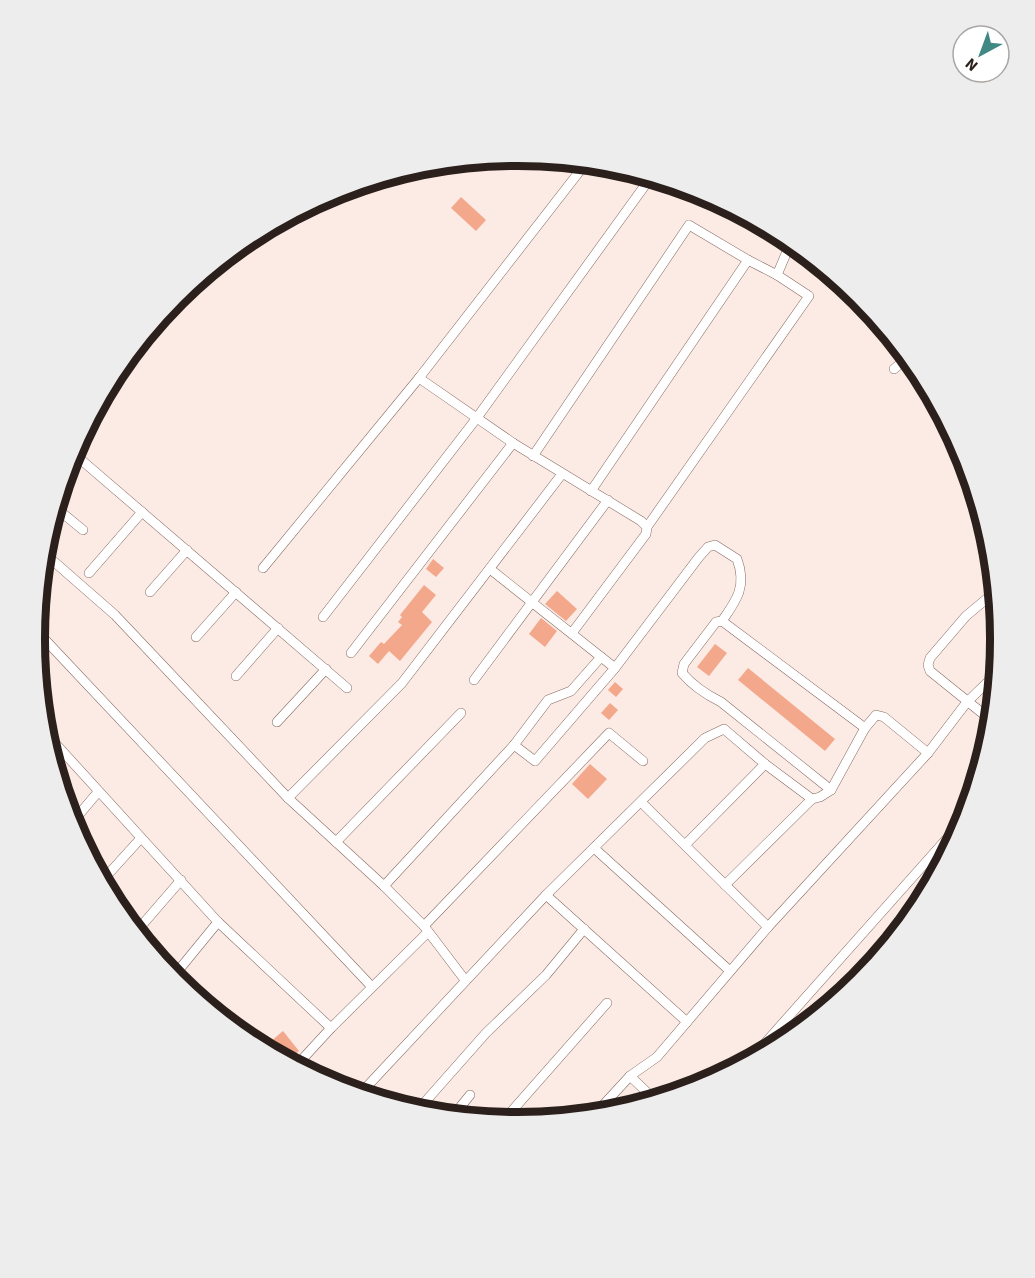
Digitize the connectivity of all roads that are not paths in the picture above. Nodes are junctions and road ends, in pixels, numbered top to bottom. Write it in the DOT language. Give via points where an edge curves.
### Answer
graph roads {
  1 [pos="580,171"];
  2 [pos="645,185"];
  3 [pos="787,251"];
  4 [pos="748,260"];
  5 [pos="777,275"];
  6 [pos="901,363"];
  7 [pos="894,369"];
  8 [pos="419,378"];
  9 [pos="476,419"];
  10 [pos="513,443"];
  11 [pos="533,456"];
  12 [pos="80,459"];
  13 [pos="562,474"];
  14 [pos="591,490"];
  15 [pos="608,500"];
  16 [pos="141,512"];
  17 [pos="62,513"];
  18 [pos="646,527"];
  19 [pos="83,530"];
  20 [pos="187,550"];
  21 [pos="52,560"];
  22 [pos="263,568"];
  23 [pos="490,569"];
  24 [pos="90,573"];
  25 [pos="150,592"];
  26 [pos="236,592"];
  27 [pos="988,598"];
  28 [pos="533,602"];
  29 [pos="323,617"];
  30 [pos="722,621"];
  31 [pos="278,628"];
  32 [pos="572,633"];
  33 [pos="196,637"];
  34 [pos="45,640"];
  35 [pos="351,653"];
  36 [pos="601,657"];
  37 [pos="615,668"];
  38 [pos="326,669"];
  39 [pos="237,676"];
  40 [pos="474,680"];
  41 [pos="988,681"];
  42 [pos="347,687"];
  43 [pos="967,702"];
  44 [pos="461,713"];
  45 [pos="984,715"];
  46 [pos="277,722"];
  47 [pos="865,728"];
  48 [pos="514,745"];
  49 [pos="59,753"];
  50 [pos="928,753"];
  51 [pos="643,761"];
  52 [pos="765,764"];
  53 [pos="831,790"];
  54 [pos="98,792"];
  55 [pos="288,798"];
  56 [pos="813,799"];
  57 [pos="641,802"];
  58 [pos="79,815"];
  59 [pos="141,838"];
  60 [pos="336,842"];
  61 [pos="944,842"];
  62 [pos="685,845"];
  63 [pos="594,848"];
  64 [pos="108,875"];
  65 [pos="181,880"];
  66 [pos="725,885"];
  67 [pos="384,886"];
  68 [pos="546,895"];
  69 [pos="218,922"];
  70 [pos="142,925"];
  71 [pos="768,927"];
  72 [pos="426,929"];
  73 [pos="584,929"];
  74 [pos="179,969"];
  75 [pos="730,971"];
  76 [pos="465,980"];
  77 [pos="372,987"];
  78 [pos="607,1003"];
  79 [pos="687,1022"];
  80 [pos="331,1028"];
  81 [pos="769,1039"];
  82 [pos="303,1060"];
  83 [pos="630,1077"];
  84 [pos="367,1086"];
  85 [pos="647,1093"];
  86 [pos="471,1095"];
  87 [pos="425,1102"];
  88 [pos="606,1103"];
  89 [pos="460,1107"];
  90 [pos="511,1112"];
  1 -- 8 [label="street"];
  2 -- 9 [label="street"];
  3 -- 5 [label="street"];
  4 -- 5 [label="street"];
  4 -- 11 [label="street" via="689,225"];
  4 -- 14 [label="street"];
  5 -- 18 [label="street" via="809,296"];
  6 -- 7 [label="street"];
  8 -- 9 [label="street"];
  8 -- 22 [label="street"];
  9 -- 10 [label="street"];
  9 -- 29 [label="street"];
  10 -- 11 [label="street"];
  10 -- 35 [label="street"];
  11 -- 13 [label="street"];
  12 -- 16 [label="street"];
  13 -- 14 [label="street"];
  13 -- 23 [label="street"];
  14 -- 15 [label="street"];
  15 -- 18 [label="street"];
  15 -- 28 [label="street"];
  16 -- 20 [label="street"];
  16 -- 24 [label="street"];
  17 -- 19 [label="street"];
  18 -- 32 [label="street" via="646,534"];
  20 -- 25 [label="street"];
  20 -- 26 [label="street"];
  21 -- 55 [label="street" via="115,615"];
  23 -- 28 [label="street"];
  23 -- 55 [label="street" via="402,682"];
  26 -- 31 [label="street"];
  26 -- 33 [label="street"];
  27 -- 43 [label="street" via="966,616 928,665"];
  28 -- 32 [label="street"];
  28 -- 40 [label="street"];
  30 -- 37 [label="street" via="738,597 742,578 737,559 715,545 699,557"];
  30 -- 47 [label="street"];
  30 -- 53 [label="street" via="716,622 684,664 682,673 692,685 721,702"];
  31 -- 38 [label="street"];
  31 -- 39 [label="street"];
  32 -- 36 [label="street"];
  34 -- 77 [label="street"];
  36 -- 37 [label="street"];
  36 -- 48 [label="street" via="571,691 548,700"];
  37 -- 48 [label="street" via="536,761"];
  38 -- 42 [label="street"];
  38 -- 46 [label="street"];
  41 -- 43 [label="street"];
  43 -- 45 [label="street"];
  43 -- 50 [label="street"];
  44 -- 60 [label="street"];
  47 -- 50 [label="street" via="876,715 884,717"];
  47 -- 53 [label="street"];
  48 -- 67 [label="street"];
  49 -- 54 [label="street"];
  50 -- 71 [label="street"];
  51 -- 72 [label="street" via="609,733"];
  52 -- 56 [label="street"];
  52 -- 57 [label="street" via="724,729 705,738"];
  52 -- 62 [label="street"];
  53 -- 56 [label="street"];
  54 -- 58 [label="street"];
  54 -- 59 [label="street"];
  55 -- 60 [label="street"];
  56 -- 66 [label="street"];
  57 -- 62 [label="street"];
  57 -- 63 [label="street"];
  59 -- 64 [label="street"];
  59 -- 65 [label="street"];
  60 -- 67 [label="street"];
  61 -- 81 [label="street"];
  62 -- 66 [label="street"];
  63 -- 68 [label="street"];
  63 -- 75 [label="street"];
  65 -- 69 [label="street"];
  65 -- 70 [label="street"];
  66 -- 71 [label="street"];
  67 -- 72 [label="street"];
  68 -- 73 [label="street"];
  68 -- 76 [label="street"];
  69 -- 74 [label="street"];
  69 -- 80 [label="street"];
  71 -- 75 [label="street"];
  72 -- 76 [label="street"];
  72 -- 77 [label="street"];
  73 -- 79 [label="street"];
  73 -- 87 [label="street" via="546,975 486,1033"];
  75 -- 79 [label="street"];
  76 -- 84 [label="street"];
  77 -- 80 [label="street"];
  78 -- 90 [label="street"];
  79 -- 83 [label="street" via="657,1058"];
  80 -- 82 [label="street"];
  83 -- 85 [label="street"];
  83 -- 88 [label="street"];
  86 -- 89 [label="street"];
}
